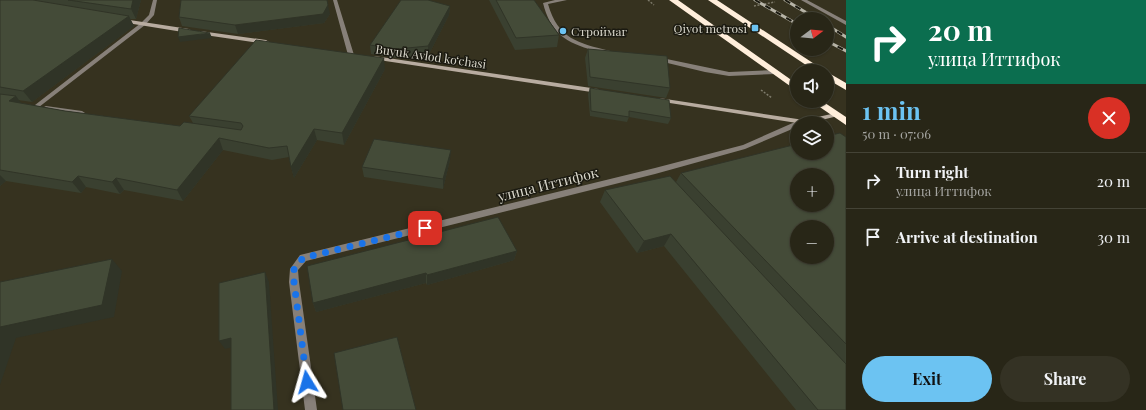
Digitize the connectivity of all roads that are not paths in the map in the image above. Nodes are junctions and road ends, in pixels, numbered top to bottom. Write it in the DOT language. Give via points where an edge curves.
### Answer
graph roads {
  1 [pos="154,0"];
  2 [pos="335,0"];
  3 [pos="565,0"];
  4 [pos="673,0"];
  5 [pos="712,0"];
  6 [pos="803,0"];
  7 [pos="113,19"];
  8 [pos="143,24"];
  9 [pos="846,24"];
  10 [pos="274,44"];
  11 [pos="612,53"];
  12 [pos="343,54"];
  13 [pos="351,55"];
  14 [pos="359,56"];
  15 [pos="367,57"];
  16 [pos="649,57"];
  17 [pos="810,64"];
  18 [pos="775,72"];
  19 [pos="834,79"];
  20 [pos="790,83"];
  21 [pos="846,87"];
  22 [pos="609,93"];
  23 [pos="656,100"];
  24 [pos="829,108"];
  25 [pos="841,114"];
  26 [pos="92,115"];
  27 [pos="790,121"];
  28 [pos="846,122"];
  29 [pos="790,127"];
  30 [pos="311,410"];
  1 -- 8 [label="street" via="151,15"];
  2 -- 13 [label="street"];
  3 -- 11 [label="street" via="545,3 547,15 559,34 590,48"];
  4 -- 18 [label="highway"];
  5 -- 17 [label="highway"];
  6 -- 9 [label="street"];
  7 -- 8 [label="street"];
  8 -- 10 [label="street"];
  8 -- 26 [label="street" via="34,106"];
  12 -- 13 [label="street, Buyuk Avlod koʻchasi"];
  13 -- 14 [label="street, Buyuk Avlod koʻchasi"];
  15 -- 22 [label="street, Buyuk Avlod koʻchasi"];
  16 -- 18 [label="street" via="729,74"];
  18 -- 20 [label="highway"];
  19 -- 21 [label="highway"];
  23 -- 27 [label="street"];
  24 -- 25 [label="highway"];
  25 -- 28 [label="highway"];
  29 -- 30 [label="street, улица Иттифок" via="745,147 658,174 303,258 294,269 294,282"];
}
